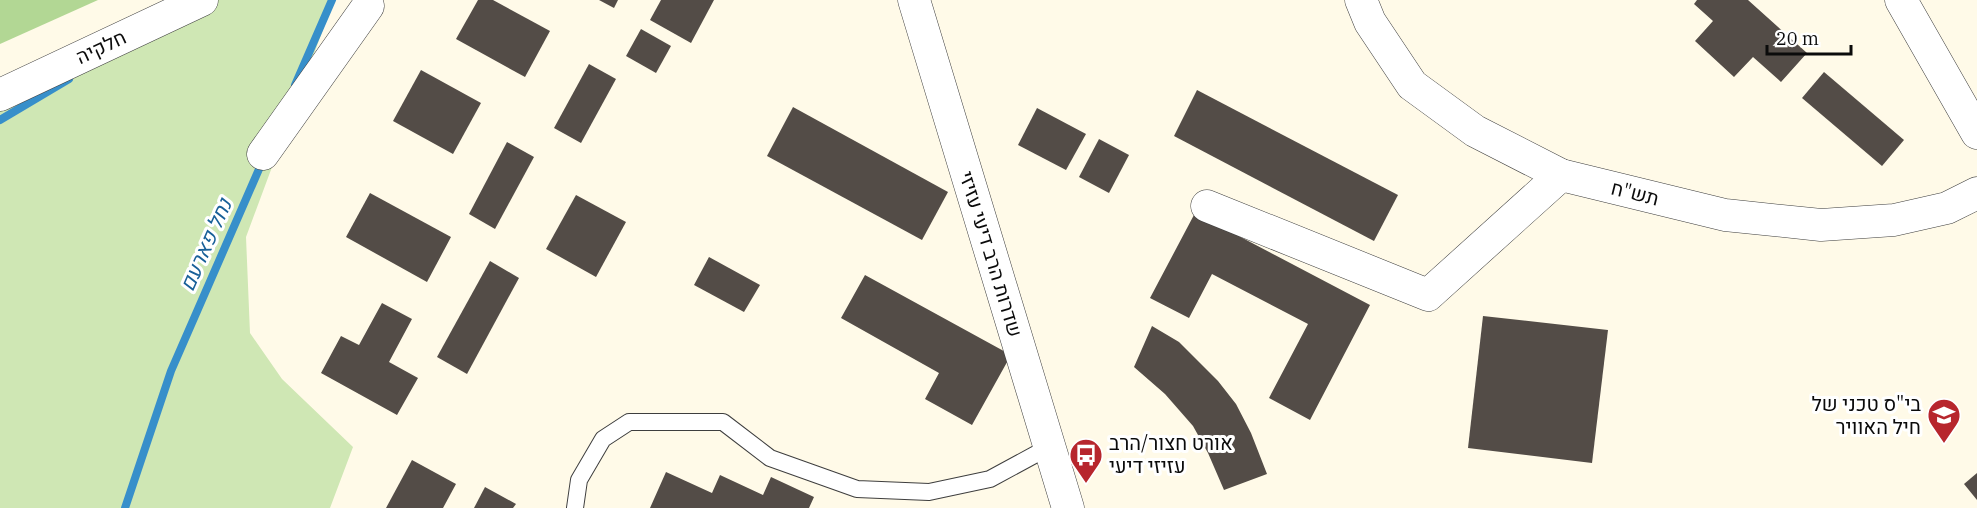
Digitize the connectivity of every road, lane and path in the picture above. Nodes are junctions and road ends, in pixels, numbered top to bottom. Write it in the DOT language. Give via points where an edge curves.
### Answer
graph roads {
  1 [pos="202,0"];
  2 [pos="914,0"];
  3 [pos="1361,0"];
  4 [pos="1901,0"];
  5 [pos="366,2"];
  6 [pos="0,95"];
  7 [pos="1977,134"];
  8 [pos="263,154"];
  9 [pos="1561,176"];
  10 [pos="1977,193"];
  11 [pos="1207,206"];
  12 [pos="1049,447"];
  13 [pos="575,508"];
  14 [pos="1068,508"];
  1 -- 6 [label="street, חלקיה"];
  2 -- 12 [label="street, שדרות הרב דיעי עזיזי"];
  3 -- 9 [label="street, תש\"ח" via="1370,22 1412,85 1475,131"];
  4 -- 7 [label="street"];
  5 -- 8 [label="street"];
  9 -- 10 [label="street, תש\"ח" via="1725,215 1821,225 1894,219 1947,208"];
  9 -- 11 [label="street" via="1428,295"];
  12 -- 13 [label="lane" via="990,479 929,492 857,489 770,458 723,422 629,422 603,439 579,480"];
  12 -- 14 [label="street, שדרות הרב דיעי עזיזי"];
}
